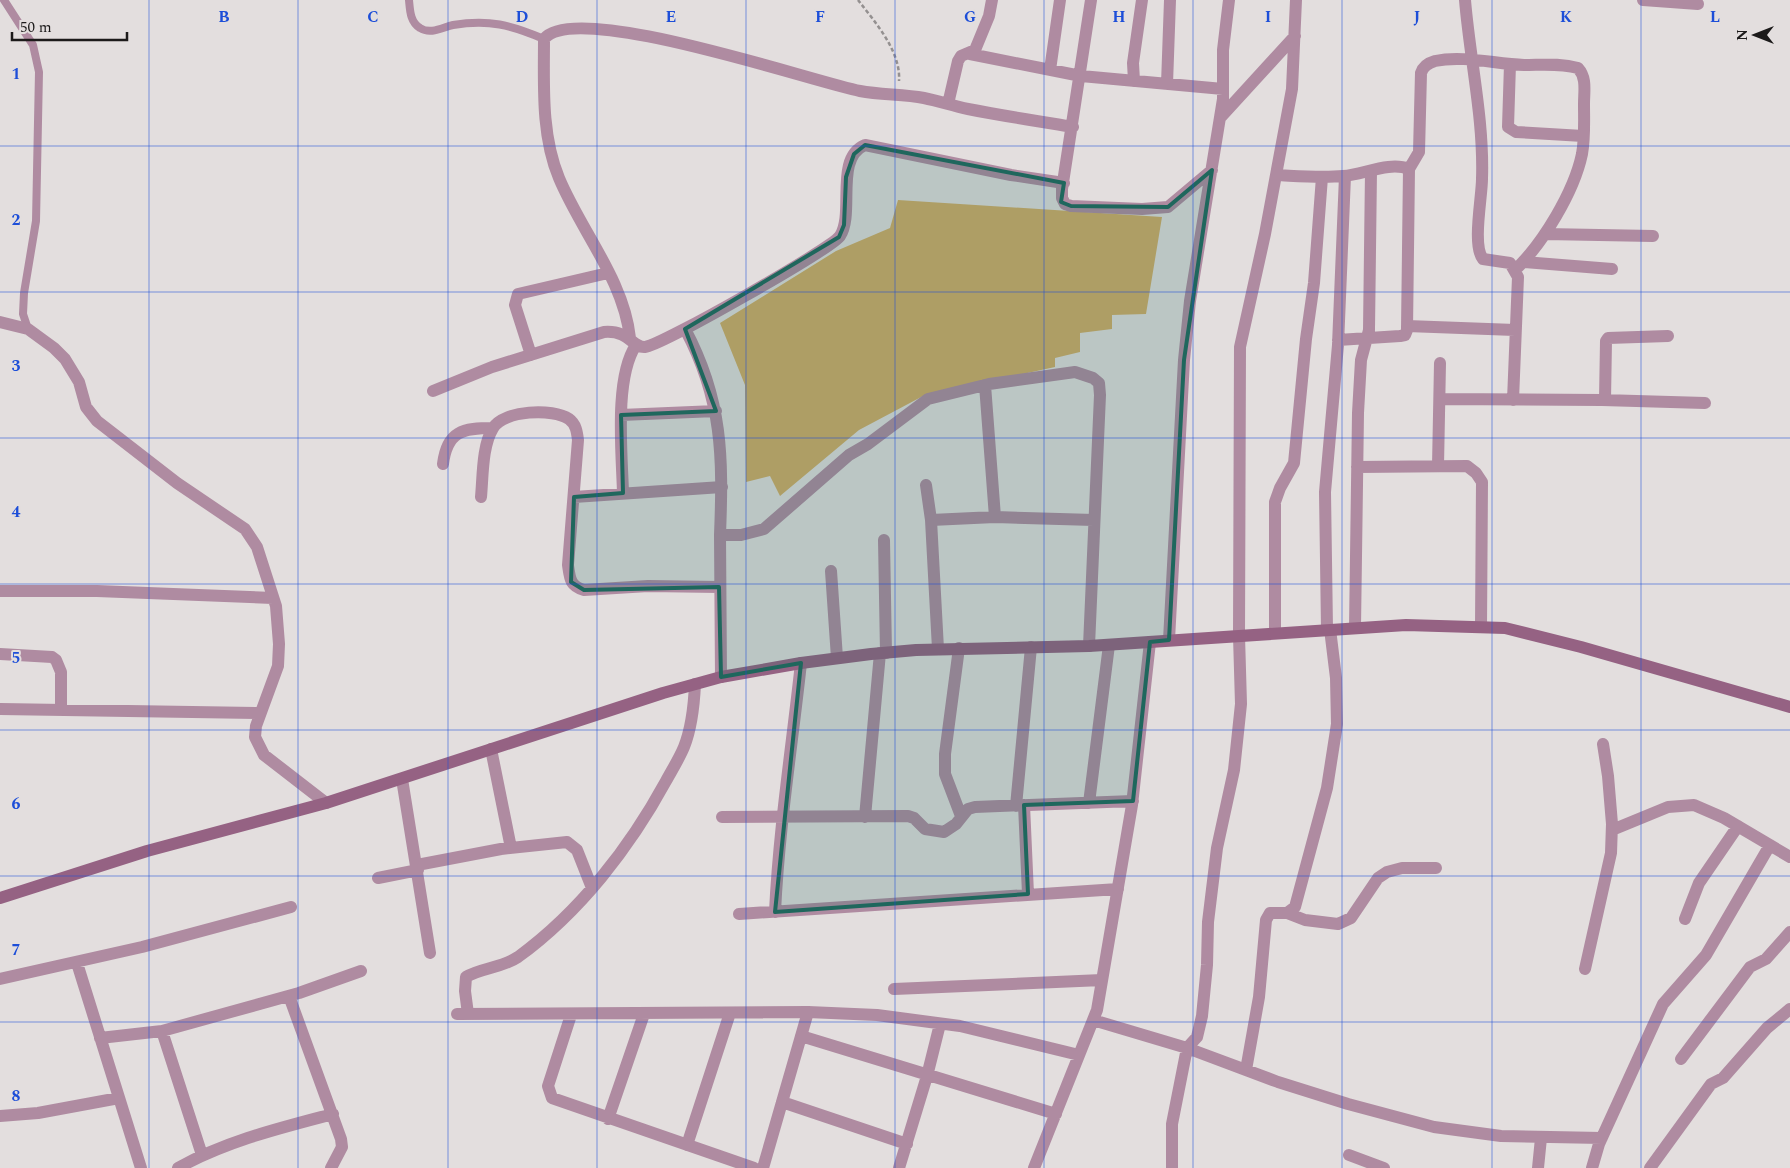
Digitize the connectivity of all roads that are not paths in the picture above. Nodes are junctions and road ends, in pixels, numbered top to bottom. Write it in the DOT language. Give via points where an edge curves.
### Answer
graph roads {
  1 [pos="4,0"];
  2 [pos="409,0"];
  3 [pos="992,0"];
  4 [pos="1060,0"];
  5 [pos="1091,0"];
  6 [pos="1142,0"];
  7 [pos="1170,0"];
  8 [pos="1229,0"];
  9 [pos="1296,0"];
  10 [pos="1465,0"];
  11 [pos="1643,0"];
  12 [pos="1698,4"];
  13 [pos="1295,36"];
  14 [pos="544,39"];
  15 [pos="970,54"];
  16 [pos="1473,61"];
  17 [pos="1510,64"];
  18 [pos="1050,70"];
  19 [pos="1081,76"];
  20 [pos="1134,81"];
  21 [pos="1168,84"];
  22 [pos="1223,89"];
  23 [pos="948,104"];
  24 [pos="1220,118"];
  25 [pos="1073,128"];
  26 [pos="1583,136"];
  27 [pos="1409,169"];
  28 [pos="1212,170"];
  29 [pos="1371,171"];
  30 [pos="1276,175"];
  31 [pos="1345,176"];
  32 [pos="1322,177"];
  33 [pos="1064,183"];
  34 [pos="1545,234"];
  35 [pos="1653,236"];
  36 [pos="1520,266"];
  37 [pos="1612,269"];
  38 [pos="608,273"];
  39 [pos="0,322"];
  40 [pos="1407,326"];
  41 [pos="28,329"];
  42 [pos="685,329"];
  43 [pos="1516,330"];
  44 [pos="1668,336"];
  45 [pos="1368,338"];
  46 [pos="1338,340"];
  47 [pos="633,341"];
  48 [pos="531,355"];
  49 [pos="1440,363"];
  50 [pos="984,386"];
  51 [pos="433,391"];
  52 [pos="1440,399"];
  53 [pos="1513,400"];
  54 [pos="1605,400"];
  55 [pos="1705,404"];
  56 [pos="716,411"];
  57 [pos="622,415"];
  58 [pos="493,428"];
  59 [pos="443,464"];
  60 [pos="1438,466"];
  61 [pos="1357,467"];
  62 [pos="926,485"];
  63 [pos="722,487"];
  64 [pos="623,494"];
  65 [pos="481,497"];
  66 [pos="574,497"];
  67 [pos="995,517"];
  68 [pos="931,520"];
  69 [pos="1094,520"];
  70 [pos="720,535"];
  71 [pos="884,540"];
  72 [pos="831,571"];
  73 [pos="719,587"];
  74 [pos="0,591"];
  75 [pos="273,598"];
  76 [pos="1481,627"];
  77 [pos="1356,628"];
  78 [pos="1328,629"];
  79 [pos="1275,633"];
  80 [pos="1239,636"];
  81 [pos="1169,640"];
  82 [pos="1150,642"];
  83 [pos="1109,645"];
  84 [pos="1089,646"];
  85 [pos="1031,647"];
  86 [pos="959,648"];
  87 [pos="938,649"];
  88 [pos="883,653"];
  89 [pos="0,654"];
  90 [pos="837,658"];
  91 [pos="801,663"];
  92 [pos="721,677"];
  93 [pos="695,684"];
  94 [pos="1790,707"];
  95 [pos="0,709"];
  96 [pos="61,710"];
  97 [pos="260,713"];
  98 [pos="1603,744"];
  99 [pos="491,749"];
  100 [pos="402,779"];
  101 [pos="1132,801"];
  102 [pos="326,803"];
  103 [pos="1090,803"];
  104 [pos="1020,805"];
  105 [pos="961,816"];
  106 [pos="722,817"];
  107 [pos="864,817"];
  108 [pos="782,818"];
  109 [pos="1738,826"];
  110 [pos="1612,830"];
  111 [pos="1770,845"];
  112 [pos="511,848"];
  113 [pos="1790,857"];
  114 [pos="418,868"];
  115 [pos="1436,868"];
  116 [pos="378,878"];
  117 [pos="592,888"];
  118 [pos="1118,889"];
  119 [pos="1028,894"];
  120 [pos="0,898"];
  121 [pos="291,907"];
  122 [pos="775,912"];
  123 [pos="1288,913"];
  124 [pos="739,914"];
  125 [pos="1685,919"];
  126 [pos="1790,932"];
  127 [pos="430,953"];
  128 [pos="77,963"];
  129 [pos="1585,969"];
  130 [pos="361,971"];
  131 [pos="0,979"];
  132 [pos="1102,980"];
  133 [pos="894,989"];
  134 [pos="289,996"];
  135 [pos="1790,1009"];
  136 [pos="808,1012"];
  137 [pos="730,1013"];
  138 [pos="644,1014"];
  139 [pos="570,1015"];
  140 [pos="1093,1020"];
  141 [pos="940,1024"];
  142 [pos="162,1031"];
  143 [pos="801,1036"];
  144 [pos="100,1038"];
  145 [pos="1186,1048"];
  146 [pos="1079,1055"];
  147 [pos="1681,1059"];
  148 [pos="1246,1070"];
  149 [pos="928,1076"];
  150 [pos="119,1098"];
  151 [pos="782,1102"];
  152 [pos="333,1114"];
  153 [pos="1056,1114"];
  154 [pos="0,1116"];
  155 [pos="608,1118"];
  156 [pos="1541,1138"];
  157 [pos="1602,1138"];
  158 [pos="907,1144"];
  159 [pos="687,1145"];
  160 [pos="202,1155"];
  161 [pos="1349,1155"];
  162 [pos="1380,1167"];
  163 [pos="141,1168"];
  164 [pos="178,1168"];
  165 [pos="331,1168"];
  166 [pos="754,1168"];
  167 [pos="763,1168"];
  168 [pos="899,1168"];
  169 [pos="1034,1168"];
  170 [pos="1172,1168"];
  171 [pos="1538,1168"];
  172 [pos="1592,1168"];
  173 [pos="1650,1168"];
  1 -- 41 [label="lane" via="33,45 39,72 36,221 23,314"];
  2 -- 14 [label="lane" via="411,18 420,28 434,31 451,25 487,21 516,27"];
  3 -- 15 [label="street" via="980,40"];
  4 -- 18 [label="street"];
  5 -- 19 [label="street"];
  6 -- 20 [label="street" via="1133,63"];
  7 -- 21 [label="street"];
  8 -- 22 [label="street" via="1223,50"];
  9 -- 13 [label="street"];
  10 -- 16 [label="street"];
  11 -- 12 [label="street"];
  13 -- 24 [label="street"];
  13 -- 30 [label="street" via="1292,89"];
  14 -- 23 [label="street" via="557,29 570,26 624,28 735,54 859,91"];
  14 -- 38 [label="street" via="547,140 559,178"];
  15 -- 18 [label="street"];
  15 -- 23 [label="street" via="961,56 958,61"];
  16 -- 17 [label="street"];
  16 -- 27 [label="street" via="1434,61 1423,67 1419,152"];
  16 -- 36 [label="street" via="1481,144 1480,255 1487,260"];
  17 -- 26 [label="street" via="1565,64 1578,68 1584,79"];
  17 -- 26 [label="street" via="1508,128 1516,132"];
  18 -- 19 [label="street"];
  19 -- 20 [label="street"];
  19 -- 25 [label="street"];
  20 -- 21 [label="street"];
  21 -- 22 [label="street"];
  22 -- 24 [label="street"];
  23 -- 25 [label="street"];
  24 -- 28 [label="street"];
  25 -- 33 [label="street"];
  26 -- 34 [label="street" via="1576,174"];
  27 -- 29 [label="street" via="1396,167"];
  27 -- 40 [label="street"];
  28 -- 33 [label="street" via="1179,199 1161,208 1071,206 1064,204 1062,198"];
  28 -- 81 [label="street" via="1190,301 1184,360"];
  29 -- 31 [label="street"];
  29 -- 45 [label="street"];
  30 -- 32 [label="street"];
  30 -- 80 [label="street" via="1240,347"];
  31 -- 32 [label="street"];
  31 -- 46 [label="street"];
  32 -- 79 [label="street" via="1294,463 1275,502"];
  33 -- 42 [label="street" via="865,145 854,154 846,177 844,225 839,237"];
  34 -- 35 [label="street"];
  34 -- 36 [label="street"];
  36 -- 37 [label="street"];
  36 -- 43 [label="street"];
  38 -- 47 [label="street" via="628,320"];
  38 -- 48 [label="street" via="518,294 515,305"];
  39 -- 41 [label="street"];
  40 -- 43 [label="street"];
  40 -- 45 [label="street" via="1405,335"];
  41 -- 75 [label="street" via="65,358 79,382 86,407 98,421 177,483 246,529 257,547"];
  42 -- 47 [label="street" via="654,345 642,347"];
  42 -- 56 [label="street" via="699,357"];
  43 -- 53 [label="street"];
  44 -- 54 [label="street" via="1606,340"];
  45 -- 46 [label="street"];
  45 -- 61 [label="street" via="1361,360"];
  46 -- 78 [label="street" via="1325,492"];
  47 -- 48 [label="street" via="617,331 604,332"];
  47 -- 57 [label="street"];
  48 -- 51 [label="street" via="492,366"];
  49 -- 52 [label="street"];
  50 -- 67 [label="street"];
  50 -- 69 [label="street" via="1075,372 1099,383"];
  50 -- 70 [label="street" via="928,399 849,455 764,529 741,535"];
  52 -- 53 [label="street"];
  52 -- 60 [label="street"];
  53 -- 54 [label="street"];
  54 -- 55 [label="street"];
  56 -- 57 [label="street"];
  56 -- 63 [label="street"];
  57 -- 64 [label="street"];
  58 -- 59 [label="street" via="475,428 453,435"];
  58 -- 65 [label="street"];
  58 -- 66 [label="street" via="504,418 519,413 548,413 569,419 577,428 578,440"];
  60 -- 61 [label="street"];
  60 -- 76 [label="street" via="1467,466 1482,482"];
  61 -- 77 [label="street"];
  62 -- 68 [label="street"];
  63 -- 64 [label="street"];
  63 -- 70 [label="street"];
  64 -- 66 [label="street"];
  66 -- 73 [label="street" via="568,565 570,582 575,587 584,590 648,586"];
  67 -- 68 [label="street"];
  67 -- 69 [label="street"];
  68 -- 87 [label="street"];
  69 -- 84 [label="street"];
  70 -- 73 [label="street"];
  71 -- 88 [label="street"];
  72 -- 90 [label="street"];
  73 -- 92 [label="street"];
  74 -- 75 [label="street" via="98,591"];
  75 -- 97 [label="street" via="279,644 278,666"];
  76 -- 77 [label="main road"];
  76 -- 94 [label="main road" via="1505,628 1582,647"];
  77 -- 78 [label="main road"];
  78 -- 79 [label="main road"];
  78 -- 123 [label="street" via="1336,678 1337,724 1317,829 1297,902"];
  79 -- 80 [label="main road"];
  80 -- 81 [label="main road"];
  80 -- 145 [label="street" via="1241,704 1234,770 1217,848 1202,1016 1197,1037"];
  81 -- 82 [label="main road"];
  82 -- 83 [label="main road"];
  82 -- 101 [label="street"];
  83 -- 84 [label="main road"];
  83 -- 103 [label="street"];
  84 -- 85 [label="main road"];
  85 -- 86 [label="main road"];
  85 -- 104 [label="street"];
  86 -- 87 [label="main road"];
  86 -- 105 [label="street" via="945,774"];
  87 -- 88 [label="main road"];
  88 -- 90 [label="main road"];
  88 -- 107 [label="street"];
  89 -- 96 [label="street" via="52,657 56,660 61,672"];
  90 -- 91 [label="main road"];
  91 -- 92 [label="main road"];
  91 -- 108 [label="street"];
  92 -- 93 [label="main road"];
  93 -- 99 [label="main road"];
  93 -- 117 [label="street" via="694,713 684,747 649,812"];
  95 -- 96 [label="street"];
  96 -- 97 [label="street"];
  97 -- 102 [label="street" via="255,737 264,755"];
  98 -- 110 [label="street"];
  99 -- 100 [label="main road"];
  99 -- 112 [label="street"];
  100 -- 102 [label="main road"];
  100 -- 114 [label="street"];
  101 -- 103 [label="street"];
  101 -- 118 [label="street"];
  102 -- 120 [label="main road" via="147,852"];
  103 -- 104 [label="street"];
  104 -- 105 [label="street" via="968,809"];
  104 -- 119 [label="street"];
  105 -- 107 [label="street" via="951,829 944,832 925,829 908,816"];
  106 -- 108 [label="street"];
  107 -- 108 [label="street"];
  108 -- 122 [label="street"];
  109 -- 110 [label="street" via="1694,805 1668,807"];
  109 -- 111 [label="street"];
  109 -- 125 [label="street" via="1699,883"];
  110 -- 129 [label="street" via="1611,853"];
  111 -- 113 [label="street"];
  111 -- 157 [label="street" via="1706,955 1663,1004"];
  112 -- 114 [label="street"];
  112 -- 117 [label="street" via="567,842 577,850"];
  114 -- 116 [label="street"];
  114 -- 127 [label="street"];
  115 -- 123 [label="street" via="1402,868 1386,872 1378,878 1351,918 1338,924 1305,920"];
  117 -- 139 [label="street" via="552,930 516,958 466,978 462,1014"];
  118 -- 119 [label="street"];
  118 -- 132 [label="street"];
  119 -- 122 [label="street"];
  121 -- 128 [label="street"];
  122 -- 124 [label="street"];
  123 -- 148 [label="street" via="1270,913 1266,920 1259,997"];
  126 -- 147 [label="street" via="1766,960 1750,967"];
  128 -- 131 [label="street"];
  128 -- 144 [label="street"];
  130 -- 134 [label="street"];
  132 -- 133 [label="street"];
  132 -- 140 [label="street"];
  134 -- 142 [label="street"];
  134 -- 152 [label="street"];
  135 -- 173 [label="street" via="1767,1028 1723,1078 1711,1084"];
  136 -- 137 [label="street"];
  136 -- 141 [label="street" via="876,1015"];
  136 -- 143 [label="street"];
  137 -- 138 [label="street"];
  137 -- 159 [label="street"];
  138 -- 139 [label="street"];
  138 -- 155 [label="street"];
  139 -- 155 [label="street" via="548,1086 549,1093 556,1100"];
  140 -- 145 [label="street"];
  140 -- 146 [label="street"];
  141 -- 146 [label="street"];
  141 -- 149 [label="street"];
  142 -- 144 [label="street"];
  142 -- 160 [label="street"];
  143 -- 149 [label="street"];
  143 -- 151 [label="street"];
  144 -- 150 [label="street"];
  145 -- 148 [label="street"];
  145 -- 170 [label="street" via="1172,1124"];
  146 -- 153 [label="street"];
  148 -- 156 [label="street" via="1348,1104 1434,1126"];
  149 -- 153 [label="street"];
  149 -- 158 [label="street"];
  150 -- 154 [label="street" via="38,1113"];
  150 -- 163 [label="street"];
  151 -- 158 [label="street"];
  151 -- 167 [label="street"];
  152 -- 160 [label="street" via="270,1131"];
  152 -- 165 [label="street" via="342,1147"];
  153 -- 169 [label="street"];
  155 -- 159 [label="street"];
  156 -- 157 [label="street"];
  156 -- 171 [label="street"];
  157 -- 172 [label="street"];
  158 -- 168 [label="street"];
  159 -- 166 [label="street"];
  160 -- 164 [label="street"];
  161 -- 162 [label="street"];
}
